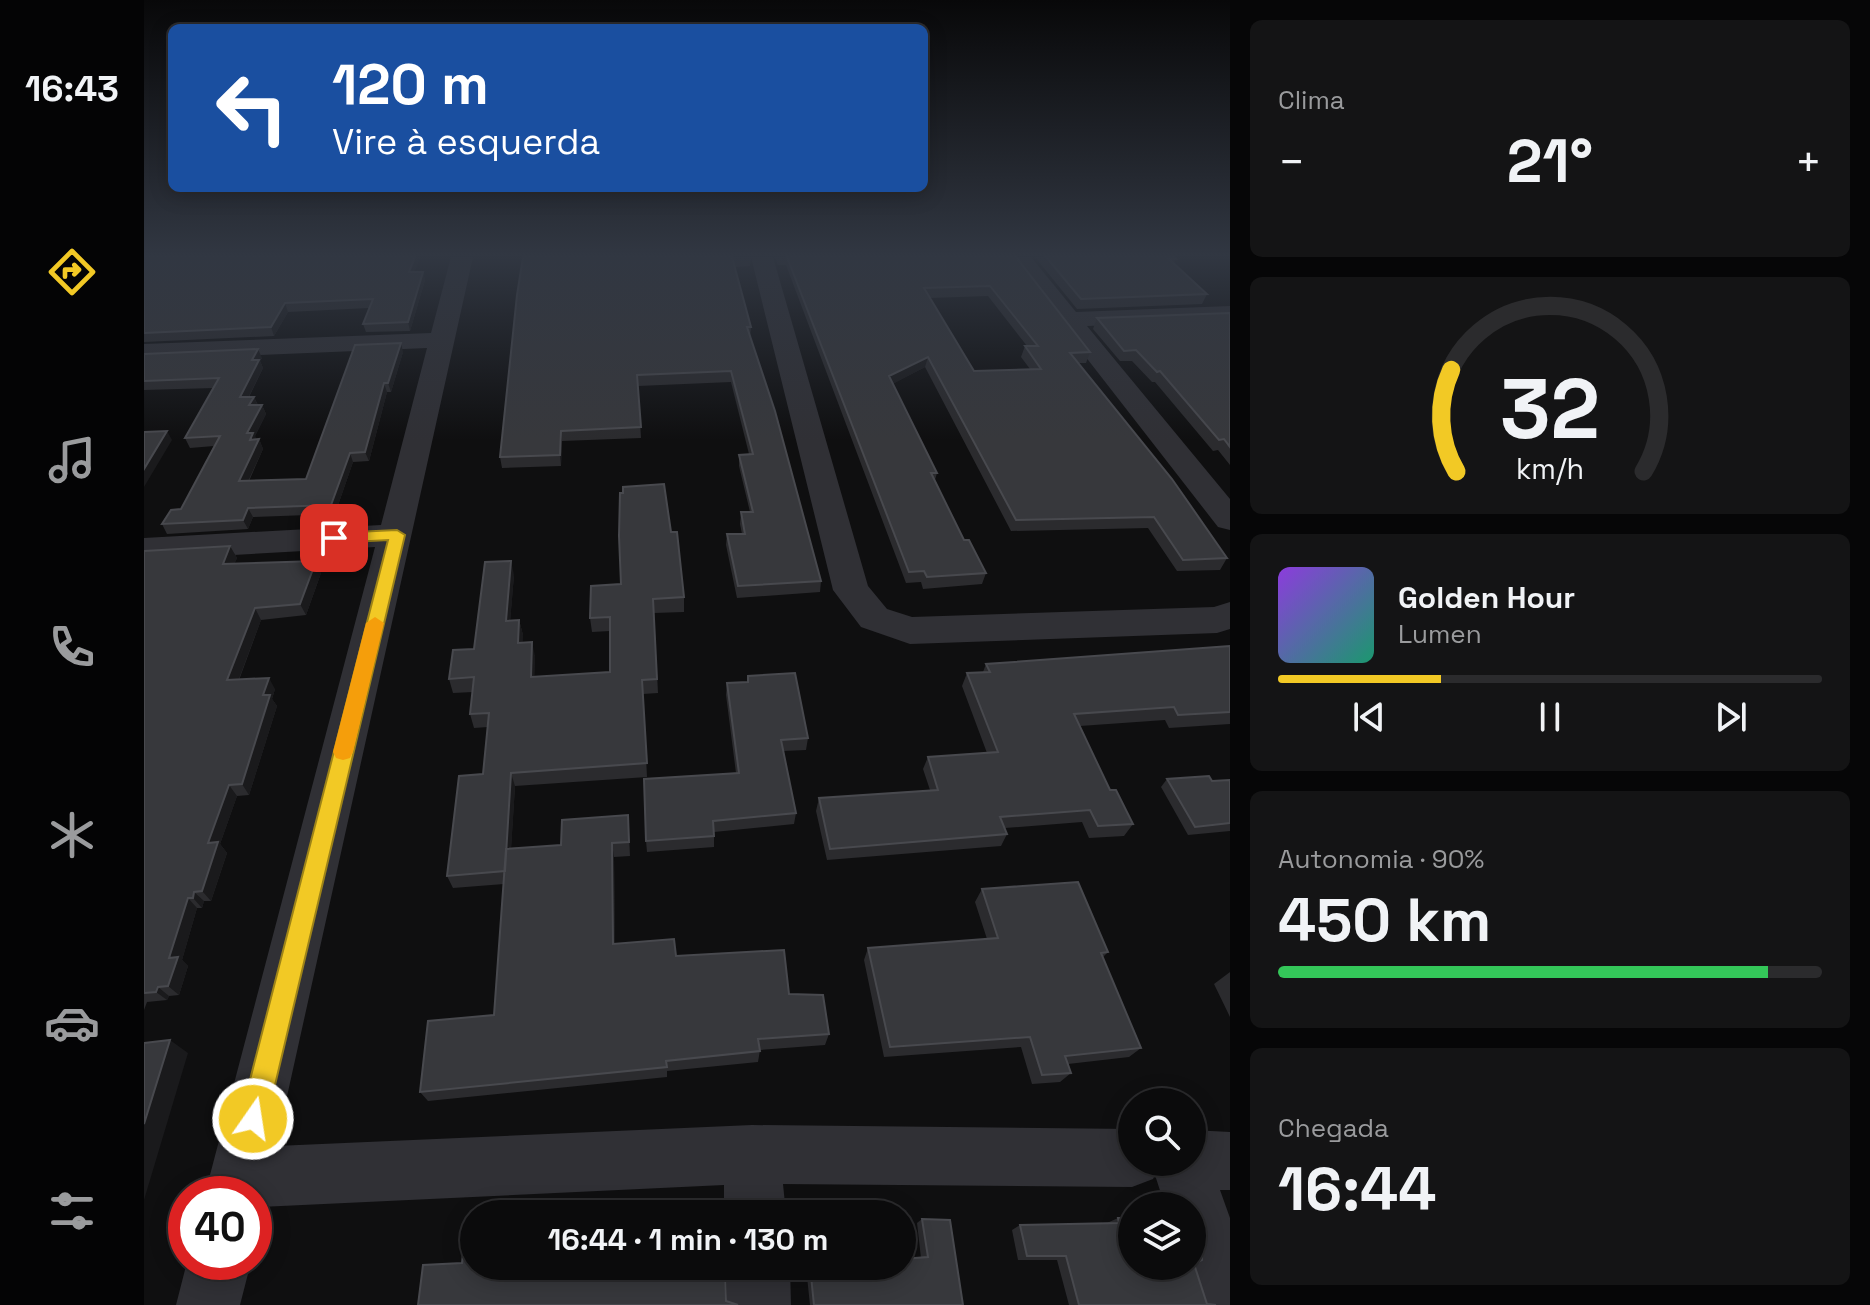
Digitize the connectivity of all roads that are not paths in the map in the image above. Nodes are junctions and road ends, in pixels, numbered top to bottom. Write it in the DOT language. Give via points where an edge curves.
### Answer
graph roads {
  1 [pos="448,318"];
  2 [pos="778,318"];
  3 [pos="1101,318"];
  4 [pos="1072,319"];
  5 [pos="443,340"];
  6 [pos="144,352"];
  7 [pos="1230,520"];
  8 [pos="397,535"];
  9 [pos="144,549"];
  10 [pos="1230,615"];
  11 [pos="752,1154"];
  12 [pos="1118,1158"];
  13 [pos="1206,1160"];
  14 [pos="1230,1161"];
  15 [pos="239,1176"];
  16 [pos="1185,1176"];
  17 [pos="272,1184"];
  18 [pos="754,1200"];
  19 [pos="214,1280"];
  20 [pos="758,1280"];
  21 [pos="208,1305"];
  22 [pos="759,1305"];
  23 [pos="1229,1305"];
  1 -- 5 [label="street"];
  2 -- 10 [label="street" via="851,590 874,618 910,631 1217,620"];
  3 -- 4 [label="street"];
  4 -- 7 [label="street"];
  5 -- 6 [label="street"];
  5 -- 8 [label="street"];
  8 -- 9 [label="street"];
  8 -- 15 [label="street"];
  11 -- 12 [label="street"];
  11 -- 17 [label="street"];
  11 -- 18 [label="street"];
  13 -- 14 [label="street"];
  16 -- 23 [label="street"];
  19 -- 21 [label="street"];
  20 -- 22 [label="street"];
}
